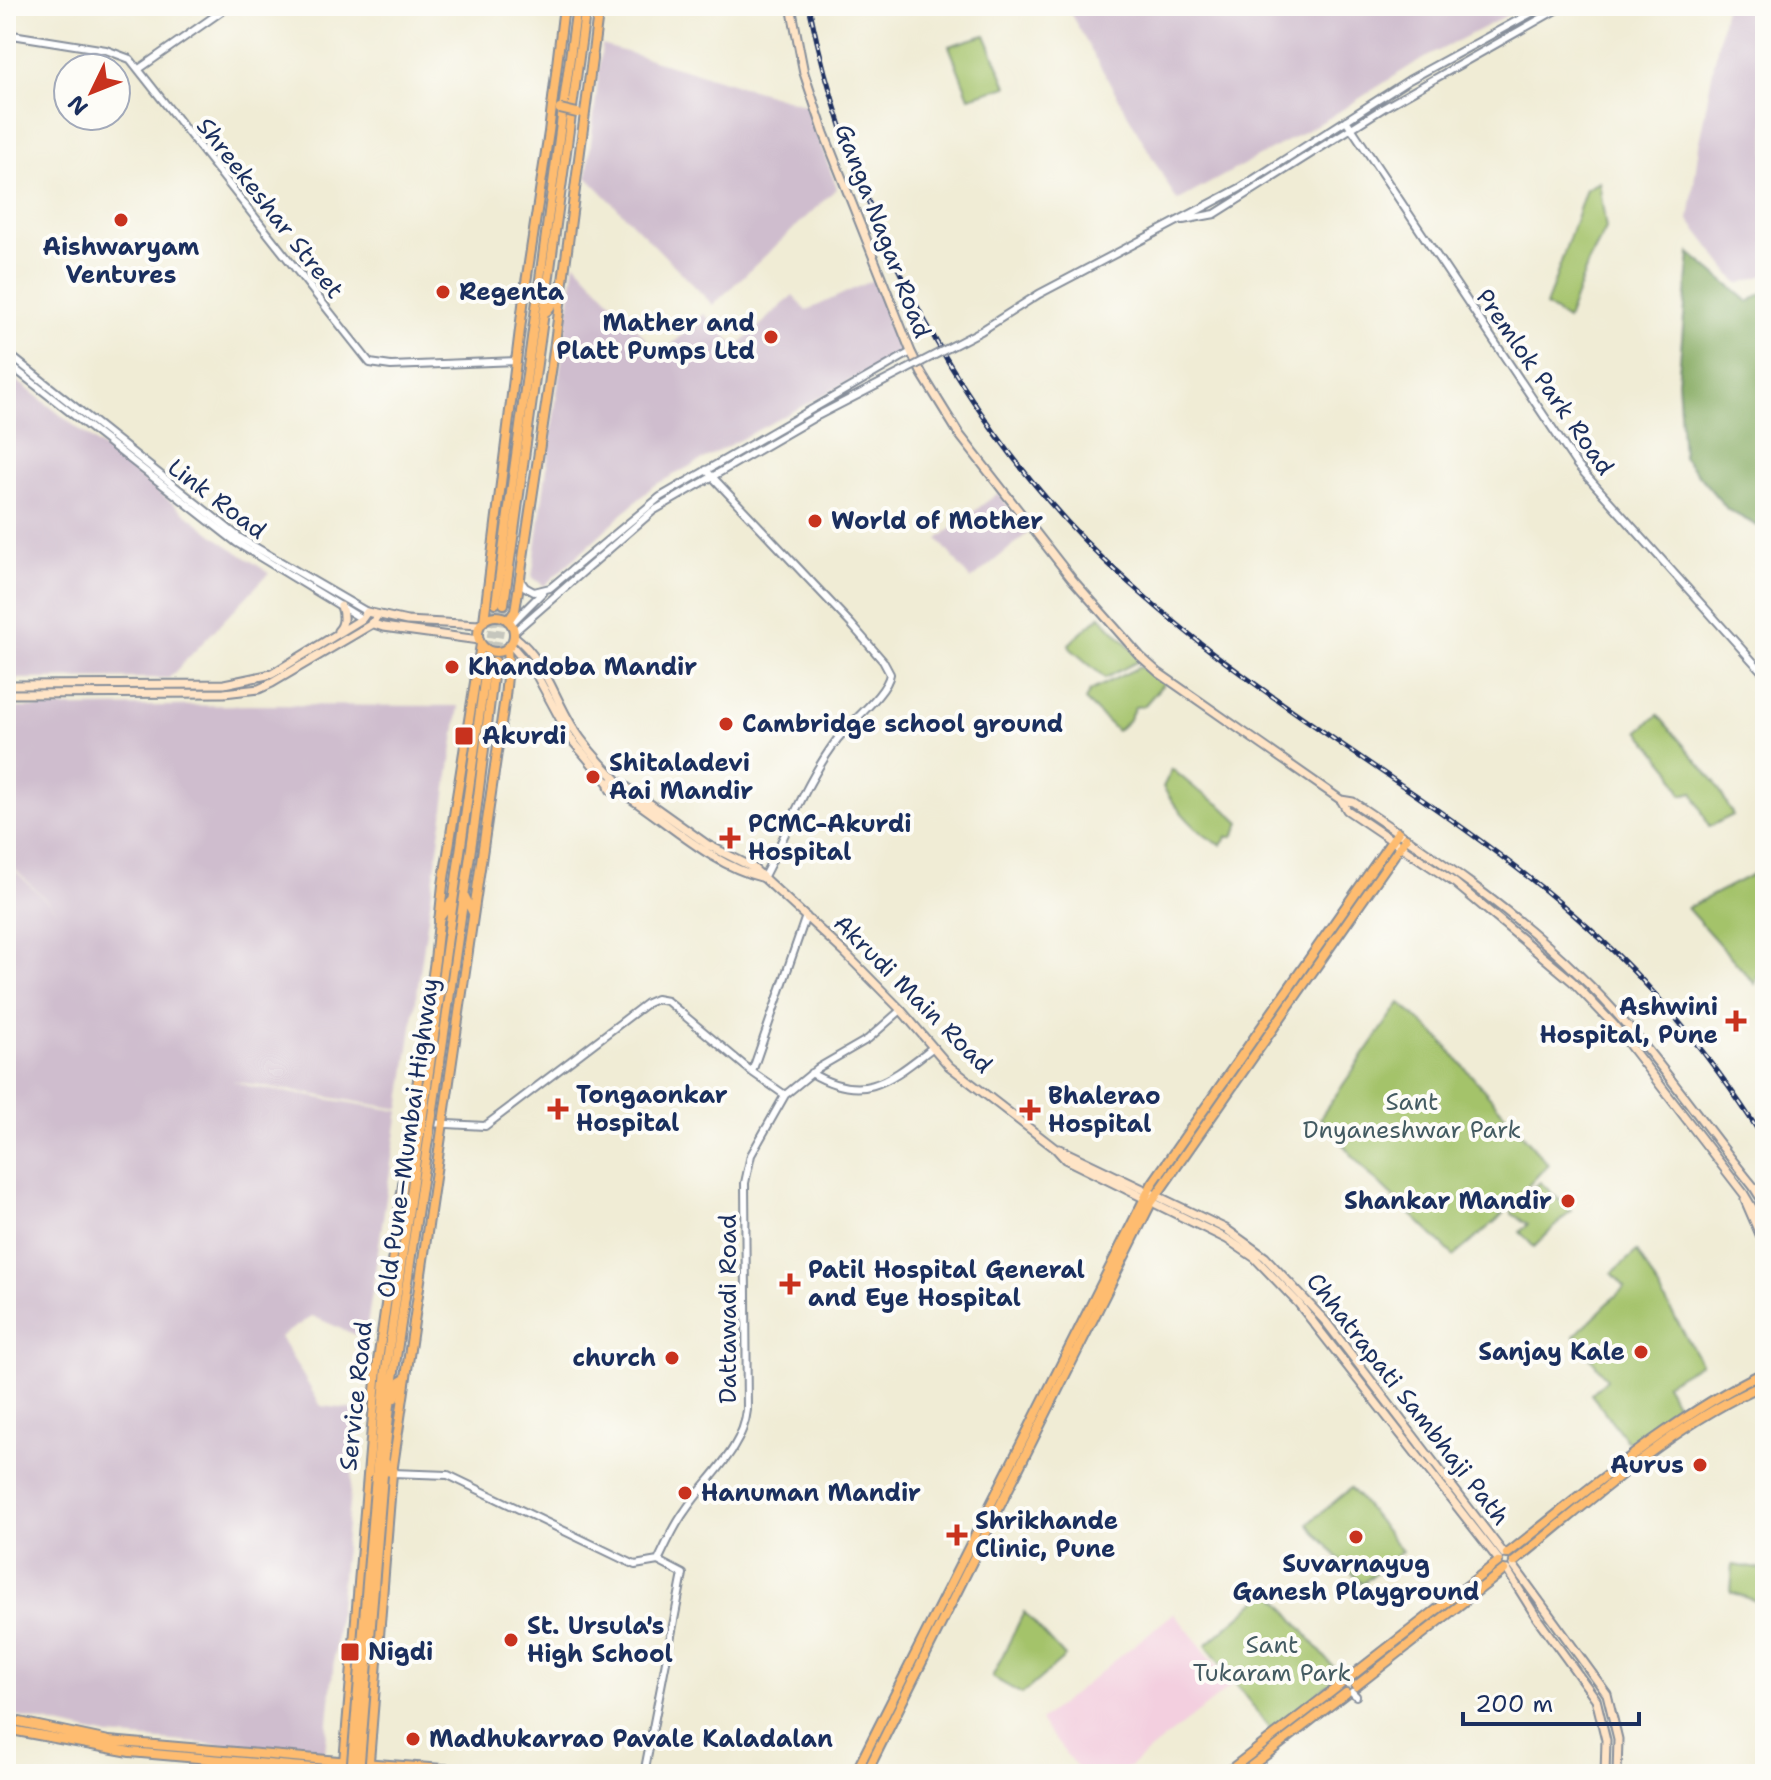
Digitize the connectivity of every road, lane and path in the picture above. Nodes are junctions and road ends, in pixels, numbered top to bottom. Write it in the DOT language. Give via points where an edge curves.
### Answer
graph roads {
  1 [pos="229,6"];
  2 [pos="564,6"];
  3 [pos="577,6"];
  4 [pos="586,6"];
  5 [pos="599,6"];
  6 [pos="791,6"];
  7 [pos="1544,6"];
  8 [pos="1563,6"];
  9 [pos="6,34"];
  10 [pos="139,69"];
  11 [pos="556,108"];
  12 [pos="580,113"];
  13 [pos="1346,120"];
  14 [pos="1352,128"];
  15 [pos="1183,220"];
  16 [pos="561,293"];
  17 [pos="541,310"];
  18 [pos="6,352"];
  19 [pos="911,352"];
  20 [pos="517,361"];
  21 [pos="6,362"];
  22 [pos="814,413"];
  23 [pos="706,470"];
  24 [pos="711,478"];
  25 [pos="292,571"];
  26 [pos="520,580"];
  27 [pos="544,591"];
  28 [pos="500,604"];
  29 [pos="341,606"];
  30 [pos="364,616"];
  31 [pos="374,620"];
  32 [pos="482,623"];
  33 [pos="337,633"];
  34 [pos="511,634"];
  35 [pos="480,642"];
  36 [pos="1765,675"];
  37 [pos="6,685"];
  38 [pos="6,694"];
  39 [pos="1399,839"];
  40 [pos="765,880"];
  41 [pos="464,896"];
  42 [pos="454,898"];
  43 [pos="473,913"];
  44 [pos="806,916"];
  45 [pos="439,919"];
  46 [pos="901,1010"];
  47 [pos="932,1048"];
  48 [pos="752,1072"];
  49 [pos="811,1073"];
  50 [pos="785,1095"];
  51 [pos="427,1115"];
  52 [pos="412,1120"];
  53 [pos="442,1125"];
  54 [pos="425,1133"];
  55 [pos="1744,1194"];
  56 [pos="1149,1197"];
  57 [pos="1764,1203"];
  58 [pos="1753,1207"];
  59 [pos="1765,1229"];
  60 [pos="1765,1246"];
  61 [pos="1765,1362"];
  62 [pos="381,1368"];
  63 [pos="1765,1371"];
  64 [pos="405,1379"];
  65 [pos="1765,1384"];
  66 [pos="388,1422"];
  67 [pos="385,1476"];
  68 [pos="658,1561"];
  69 [pos="1506,1562"];
  70 [pos="1561,1629"];
  71 [pos="1551,1636"];
  72 [pos="1350,1690"];
  73 [pos="6,1719"];
  74 [pos="6,1729"];
  75 [pos="345,1770"];
  76 [pos="368,1770"];
  77 [pos="441,1772"];
  78 [pos="359,1774"];
  79 [pos="378,1774"];
  80 [pos="510,1774"];
  81 [pos="644,1774"];
  82 [pos="855,1774"];
  83 [pos="866,1774"];
  84 [pos="1225,1774"];
  85 [pos="1241,1774"];
  86 [pos="1605,1774"];
  87 [pos="1617,1774"];
  1 -- 10 [label="street"];
  2 -- 11 [label="main road, Service Road"];
  3 -- 17 [label="main road"];
  4 -- 17 [label="main road"];
  5 -- 12 [label="main road"];
  6 -- 19 [label="main road, Ganga Nagar Road" via="804,73 824,133"];
  7 -- 13 [label="street"];
  8 -- 14 [label="street"];
  9 -- 10 [label="street, Shreekeshar Street" via="106,50 126,56"];
  10 -- 20 [label="street, Shreekeshar Street" via="370,363"];
  11 -- 12 [label="main road, bridge"];
  11 -- 20 [label="main road, Service Road"];
  12 -- 16 [label="main road"];
  13 -- 14 [label="street, Premlok Park Road"];
  13 -- 15 [label="street"];
  14 -- 15 [label="street" via="1215,214"];
  14 -- 36 [label="street, Premlok Park Road" via="1577,465"];
  15 -- 22 [label="street, bridge" via="906,370"];
  16 -- 17 [label="main road"];
  16 -- 26 [label="main road"];
  17 -- 28 [label="main road"];
  18 -- 25 [label="street, Link Road" via="240,538"];
  19 -- 22 [label="street, Ganga Nagar Road"];
  19 -- 39 [label="main road" via="944,411 1072,579 1145,661 1341,800 1347,810"];
  20 -- 32 [label="main road, Service Road"];
  21 -- 25 [label="street, Link Road" via="237,543"];
  22 -- 23 [label="street"];
  22 -- 24 [label="street"];
  23 -- 24 [label="street"];
  23 -- 27 [label="street" via="638,514"];
  24 -- 34 [label="street" via="653,511"];
  24 -- 40 [label="street" via="851,624 890,674 817,768"];
  25 -- 29 [label="street, Link Road"];
  25 -- 30 [label="street, Link Road"];
  26 -- 27 [label="street" via="529,590"];
  26 -- 34 [label="main road"];
  27 -- 34 [label="street"];
  29 -- 30 [label="street, Link Road"];
  29 -- 33 [label="main road" via="342,627"];
  30 -- 31 [label="main road, Link Road"];
  30 -- 33 [label="main road"];
  31 -- 32 [label="main road, Link Road"];
  31 -- 35 [label="main road, Link Road"];
  31 -- 38 [label="main road" via="259,689"];
  32 -- 34 [label="main road" via="495,616"];
  32 -- 35 [label="main road, Service Road"];
  33 -- 37 [label="main road" via="272,674 241,682"];
  34 -- 35 [label="main road" via="494,651"];
  34 -- 40 [label="main road, Akrudi Main Road" via="543,670 577,734 616,784"];
  34 -- 43 [label="main road"];
  35 -- 45 [label="main road, Service Road"];
  39 -- 55 [label="main road" via="1572,981 1614,1025"];
  39 -- 56 [label="main road"];
  39 -- 57 [label="main road" via="1483,892 1579,975 1621,1019"];
  40 -- 44 [label="main road, Akrudi Main Road"];
  41 -- 42 [label="main road, Old Pune–Mumbai Highway" via="491,661"];
  41 -- 43 [label="main road"];
  41 -- 51 [label="main road, Old Pune–Mumbai Highway"];
  42 -- 45 [label="main road"];
  42 -- 51 [label="main road, Old Pune–Mumbai Highway"];
  43 -- 53 [label="main road"];
  44 -- 46 [label="main road, Akrudi Main Road"];
  44 -- 48 [label="street"];
  45 -- 52 [label="main road, Service Road"];
  46 -- 47 [label="main road, Akrudi Main Road"];
  46 -- 49 [label="street, Dattawadi Road" via="868,1039"];
  47 -- 49 [label="street" via="892,1079 874,1085 837,1087"];
  47 -- 56 [label="main road, Akrudi Main Road" via="1065,1159"];
  48 -- 50 [label="street"];
  48 -- 53 [label="street" via="667,1001 656,999 485,1126"];
  49 -- 50 [label="street, Dattawadi Road"];
  50 -- 68 [label="street, Dattawadi Road" via="746,1169 745,1428 685,1510"];
  51 -- 54 [label="main road, Old Pune–Mumbai Highway, bridge"];
  52 -- 53 [label="street"];
  52 -- 62 [label="main road, Service Road"];
  53 -- 64 [label="main road"];
  54 -- 62 [label="main road, Old Pune–Mumbai Highway"];
  54 -- 66 [label="main road, Old Pune–Mumbai Highway"];
  55 -- 58 [label="main road"];
  55 -- 60 [label="main road"];
  56 -- 69 [label="main road, Chhatrapati Sambhaji Path" via="1245,1241 1288,1279"];
  56 -- 82 [label="main road"];
  56 -- 83 [label="main road"];
  57 -- 58 [label="main road"];
  58 -- 59 [label="main road"];
  61 -- 63 [label="main road"];
  62 -- 67 [label="main road"];
  62 -- 75 [label="main road, Service Road"];
  63 -- 69 [label="main road" via="1671,1426"];
  64 -- 66 [label="main road"];
  64 -- 67 [label="main road"];
  65 -- 69 [label="main road" via="1676,1434"];
  66 -- 67 [label="main road"];
  67 -- 68 [label="street" via="448,1475 635,1565"];
  67 -- 75 [label="main road, bridge"];
  67 -- 76 [label="main road"];
  67 -- 78 [label="main road, bridge"];
  68 -- 81 [label="street" via="683,1574"];
  69 -- 70 [label="main road"];
  69 -- 71 [label="main road"];
  69 -- 72 [label="main road"];
  69 -- 72 [label="main road" via="1343,1679"];
  70 -- 71 [label="main road"];
  70 -- 87 [label="main road" via="1607,1694 1618,1739"];
  71 -- 86 [label="main road" via="1596,1699 1606,1740"];
  72 -- 84 [label="main road"];
  72 -- 85 [label="main road"];
  73 -- 75 [label="main road" via="109,1741"];
  74 -- 75 [label="main road" via="130,1752"];
  75 -- 76 [label="main road"];
  76 -- 77 [label="main road"];
  76 -- 79 [label="main road"];
  77 -- 80 [label="main road"];
}
